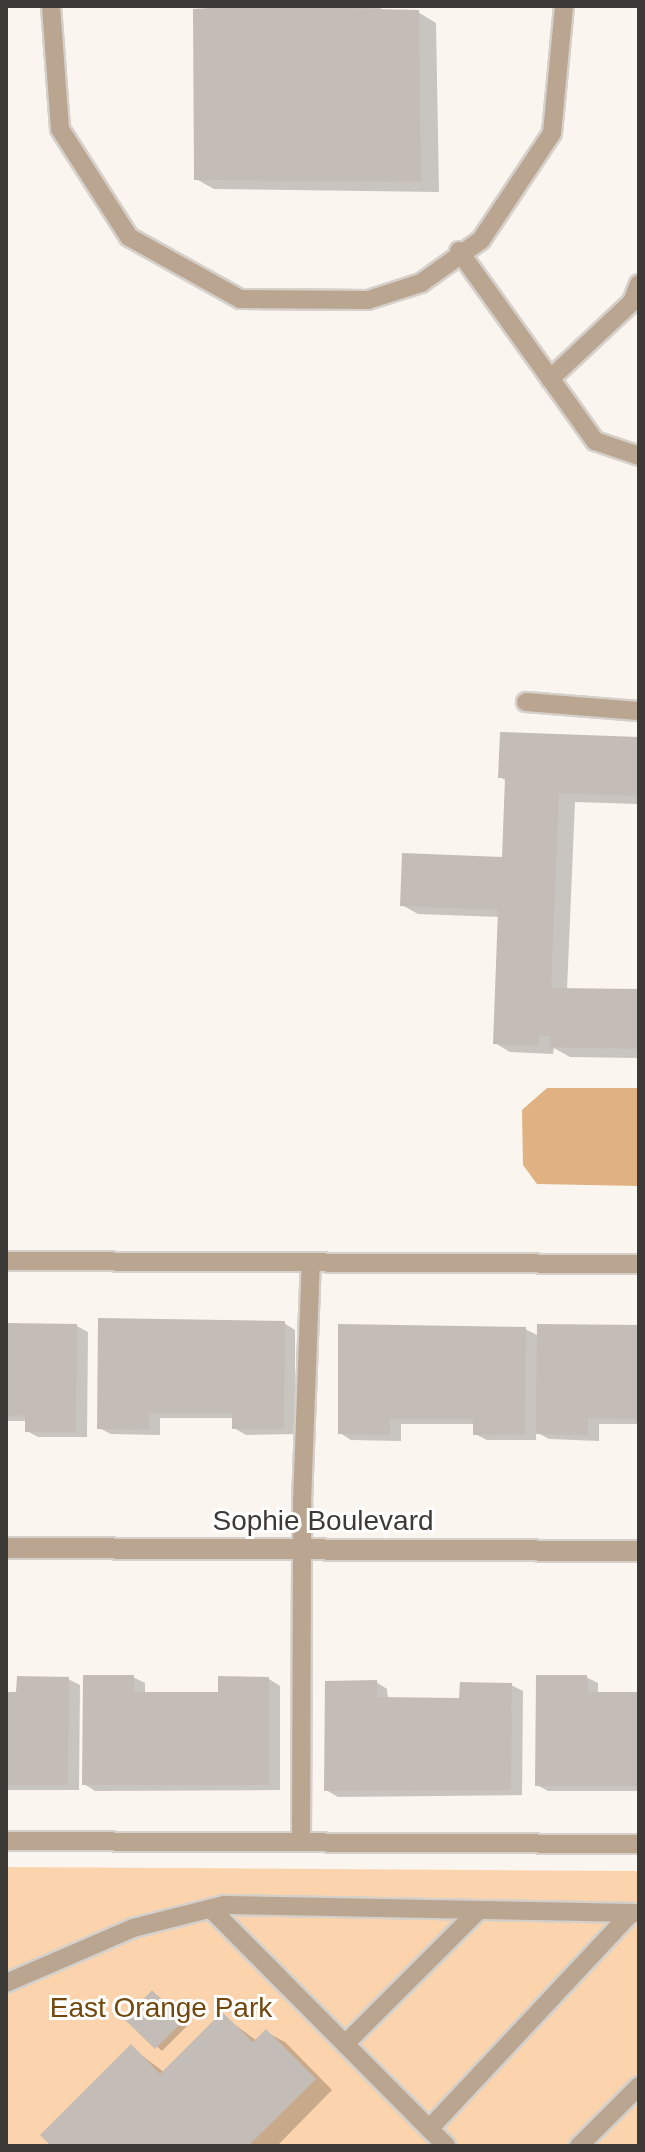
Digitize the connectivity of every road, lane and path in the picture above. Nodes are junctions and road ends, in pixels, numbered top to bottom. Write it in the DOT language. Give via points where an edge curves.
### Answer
graph roads {
  1 [pos="51,6"];
  2 [pos="564,6"];
  3 [pos="459,251"];
  4 [pos="639,284"];
  5 [pos="550,379"];
  6 [pos="639,456"];
  7 [pos="526,702"];
  8 [pos="639,711"];
  9 [pos="6,1261"];
  10 [pos="311,1262"];
  11 [pos="639,1264"];
  12 [pos="6,1548"];
  13 [pos="303,1549"];
  14 [pos="639,1551"];
  15 [pos="6,1841"];
  16 [pos="301,1842"];
  17 [pos="639,1844"];
  18 [pos="211,1909"];
  19 [pos="479,1910"];
  20 [pos="635,1913"];
  21 [pos="6,1983"];
  22 [pos="345,2044"];
  23 [pos="639,2086"];
  24 [pos="429,2129"];
  25 [pos="446,2146"];
  26 [pos="579,2146"];
  1 -- 3 [label="lane" via="60,129 129,237 240,299 368,300 421,283"];
  2 -- 3 [label="lane" via="552,133 481,240"];
  3 -- 5 [label="lane"];
  4 -- 5 [label="lane" via="632,302"];
  5 -- 6 [label="lane" via="595,441"];
  7 -- 8 [label="lane"];
  9 -- 10 [label="lane"];
  10 -- 11 [label="lane"];
  10 -- 13 [label="lane"];
  12 -- 13 [label="street, Sophie Boulevard"];
  13 -- 14 [label="street, Sophie Boulevard"];
  13 -- 16 [label="lane"];
  15 -- 16 [label="lane"];
  16 -- 17 [label="lane"];
  18 -- 19 [label="lane"];
  18 -- 21 [label="lane" via="133,1928"];
  18 -- 22 [label="lane"];
  19 -- 20 [label="lane"];
  19 -- 22 [label="lane"];
  20 -- 24 [label="lane"];
  22 -- 24 [label="lane"];
  23 -- 26 [label="lane"];
  24 -- 25 [label="lane"];
}
